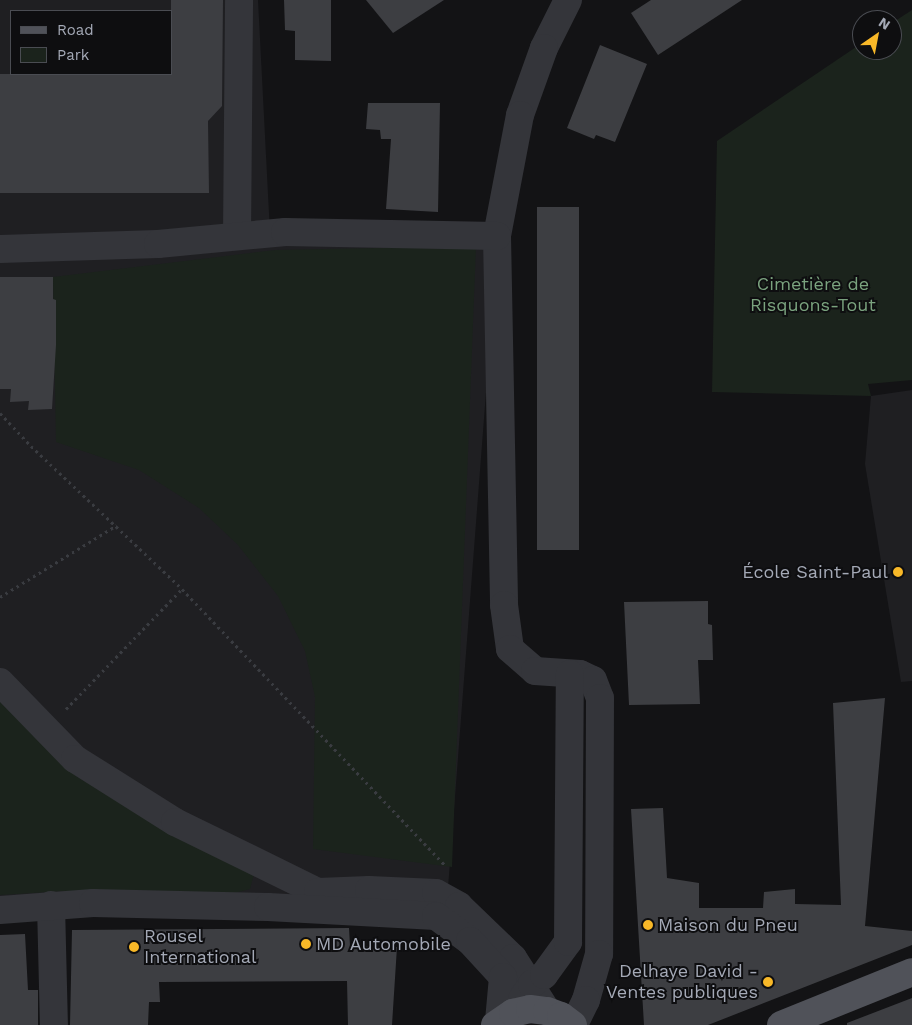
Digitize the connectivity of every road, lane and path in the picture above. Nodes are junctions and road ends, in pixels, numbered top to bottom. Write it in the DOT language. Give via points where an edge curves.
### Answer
graph roads {
  1 [pos="239,0"];
  2 [pos="568,0"];
  3 [pos="237,236"];
  4 [pos="497,236"];
  5 [pos="0,249"];
  6 [pos="0,413"];
  7 [pos="117,525"];
  8 [pos="182,589"];
  9 [pos="0,597"];
  10 [pos="570,674"];
  11 [pos="0,682"];
  12 [pos="47,729"];
  13 [pos="278,872"];
  14 [pos="443,898"];
  15 [pos="51,905"];
  16 [pos="268,907"];
  17 [pos="0,910"];
  18 [pos="912,972"];
  19 [pos="532,984"];
  20 [pos="547,1011"];
  21 [pos="502,1020"];
  22 [pos="54,1025"];
  23 [pos="573,1025"];
  24 [pos="781,1025"];
  1 -- 3 [label="street"];
  2 -- 4 [label="street" via="544,48 520,114"];
  3 -- 4 [label="street" via="285,232"];
  3 -- 5 [label="street" via="158,244"];
  4 -- 10 [label="street" via="504,605 510,649 535,671"];
  6 -- 7 [label="path"];
  7 -- 8 [label="path"];
  7 -- 9 [label="path"];
  8 -- 12 [label="path"];
  8 -- 14 [label="path" via="445,863 451,882"];
  10 -- 19 [label="street" via="568,942 544,974"];
  10 -- 23 [label="street" via="580,674 593,680 600,698 599,954 586,1000"];
  11 -- 12 [label="street"];
  12 -- 13 [label="street" via="76,759 166,818"];
  13 -- 14 [label="street" via="318,892 436,893"];
  13 -- 16 [label="street" via="282,883 277,899"];
  14 -- 19 [label="street" via="459,906 513,958"];
  15 -- 16 [label="street"];
  15 -- 17 [label="street"];
  15 -- 22 [label="street"];
  16 -- 21 [label="street" via="436,916 470,941 504,977"];
  18 -- 24 [label="main road"];
  19 -- 20 [label="street"];
  19 -- 21 [label="street"];
  20 -- 21 [label="main road" via="530,1009"];
  20 -- 23 [label="main road"];
}
